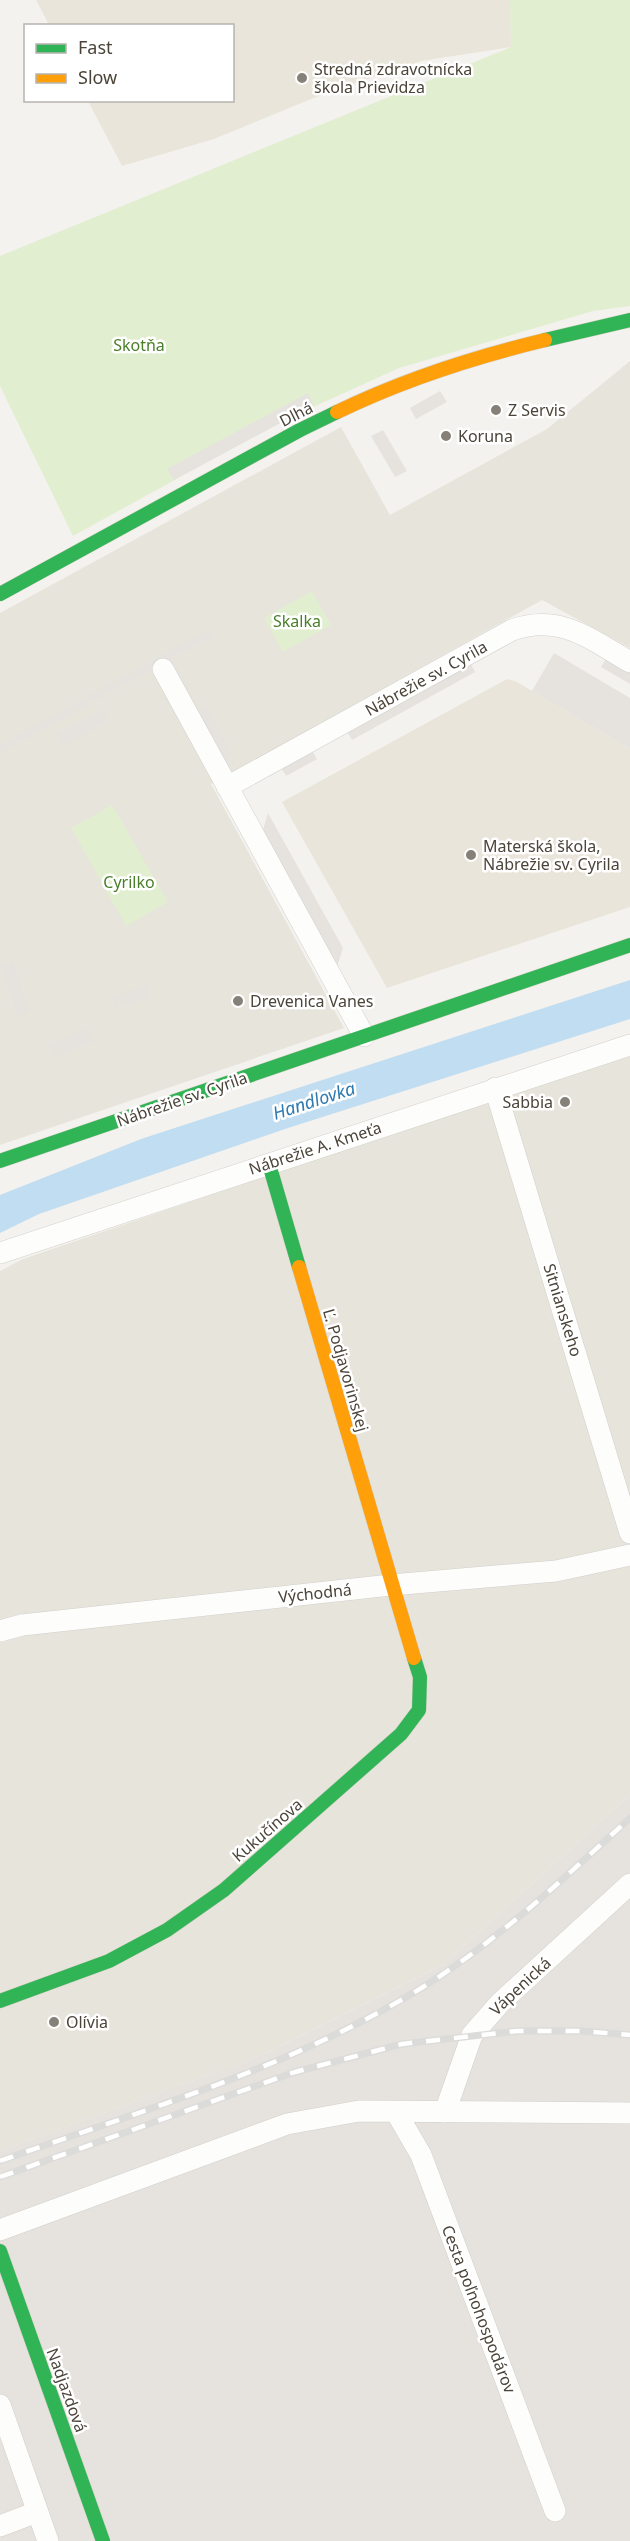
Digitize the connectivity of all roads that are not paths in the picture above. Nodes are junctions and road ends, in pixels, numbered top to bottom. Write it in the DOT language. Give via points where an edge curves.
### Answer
graph roads {
  1 [pos="630,320"];
  2 [pos="0,594"];
  3 [pos="630,662"];
  4 [pos="163,669"];
  5 [pos="227,787"];
  6 [pos="630,945"];
  7 [pos="364,1036"];
  8 [pos="630,1045"];
  9 [pos="495,1088"];
  10 [pos="0,1161"];
  11 [pos="269,1164"];
  12 [pos="0,1252"];
  13 [pos="630,1533"];
  14 [pos="630,1555"];
  15 [pos="391,1585"];
  16 [pos="0,1631"];
  17 [pos="630,1884"];
  18 [pos="0,2001"];
  19 [pos="396,2112"];
  20 [pos="445,2112"];
  21 [pos="630,2113"];
  22 [pos="0,2230"];
  23 [pos="0,2251"];
  24 [pos="0,2405"];
  25 [pos="555,2511"];
  26 [pos="37,2512"];
  27 [pos="0,2526"];
  28 [pos="48,2541"];
  29 [pos="103,2541"];
  1 -- 2 [label="street, Dlhá" via="494,352 350,406"];
  3 -- 5 [label="street, Nábrežie sv. Cyrila" via="573,630 546,623 527,625"];
  4 -- 5 [label="street"];
  5 -- 7 [label="street"];
  6 -- 7 [label="street, Nábrežie sv. Cyrila"];
  7 -- 10 [label="street, Nábrežie sv. Cyrila"];
  8 -- 9 [label="street, Nábrežie A. Kmeťa"];
  9 -- 11 [label="street, Nábrežie A. Kmeťa"];
  9 -- 13 [label="street, Sitnianskeho"];
  11 -- 12 [label="street, Nábrežie A. Kmeťa"];
  11 -- 15 [label="street, Ľ. Podjavorinskej"];
  14 -- 15 [label="street, Východná" via="556,1571"];
  15 -- 16 [label="street, Východná" via="22,1625"];
  15 -- 18 [label="street, Kukučínova" via="420,1677 419,1710 401,1734 224,1890 167,1930 109,1961"];
  17 -- 20 [label="street, Vápenická" via="481,2023 466,2047"];
  19 -- 20 [label="street"];
  19 -- 22 [label="street" via="338,2113 286,2124"];
  19 -- 25 [label="street, Cesta poľnohospodárov" via="421,2155"];
  20 -- 21 [label="street"];
  23 -- 29 [label="street, Nadjazdová"];
  24 -- 26 [label="street"];
  26 -- 27 [label="street"];
  26 -- 28 [label="street"];
}
